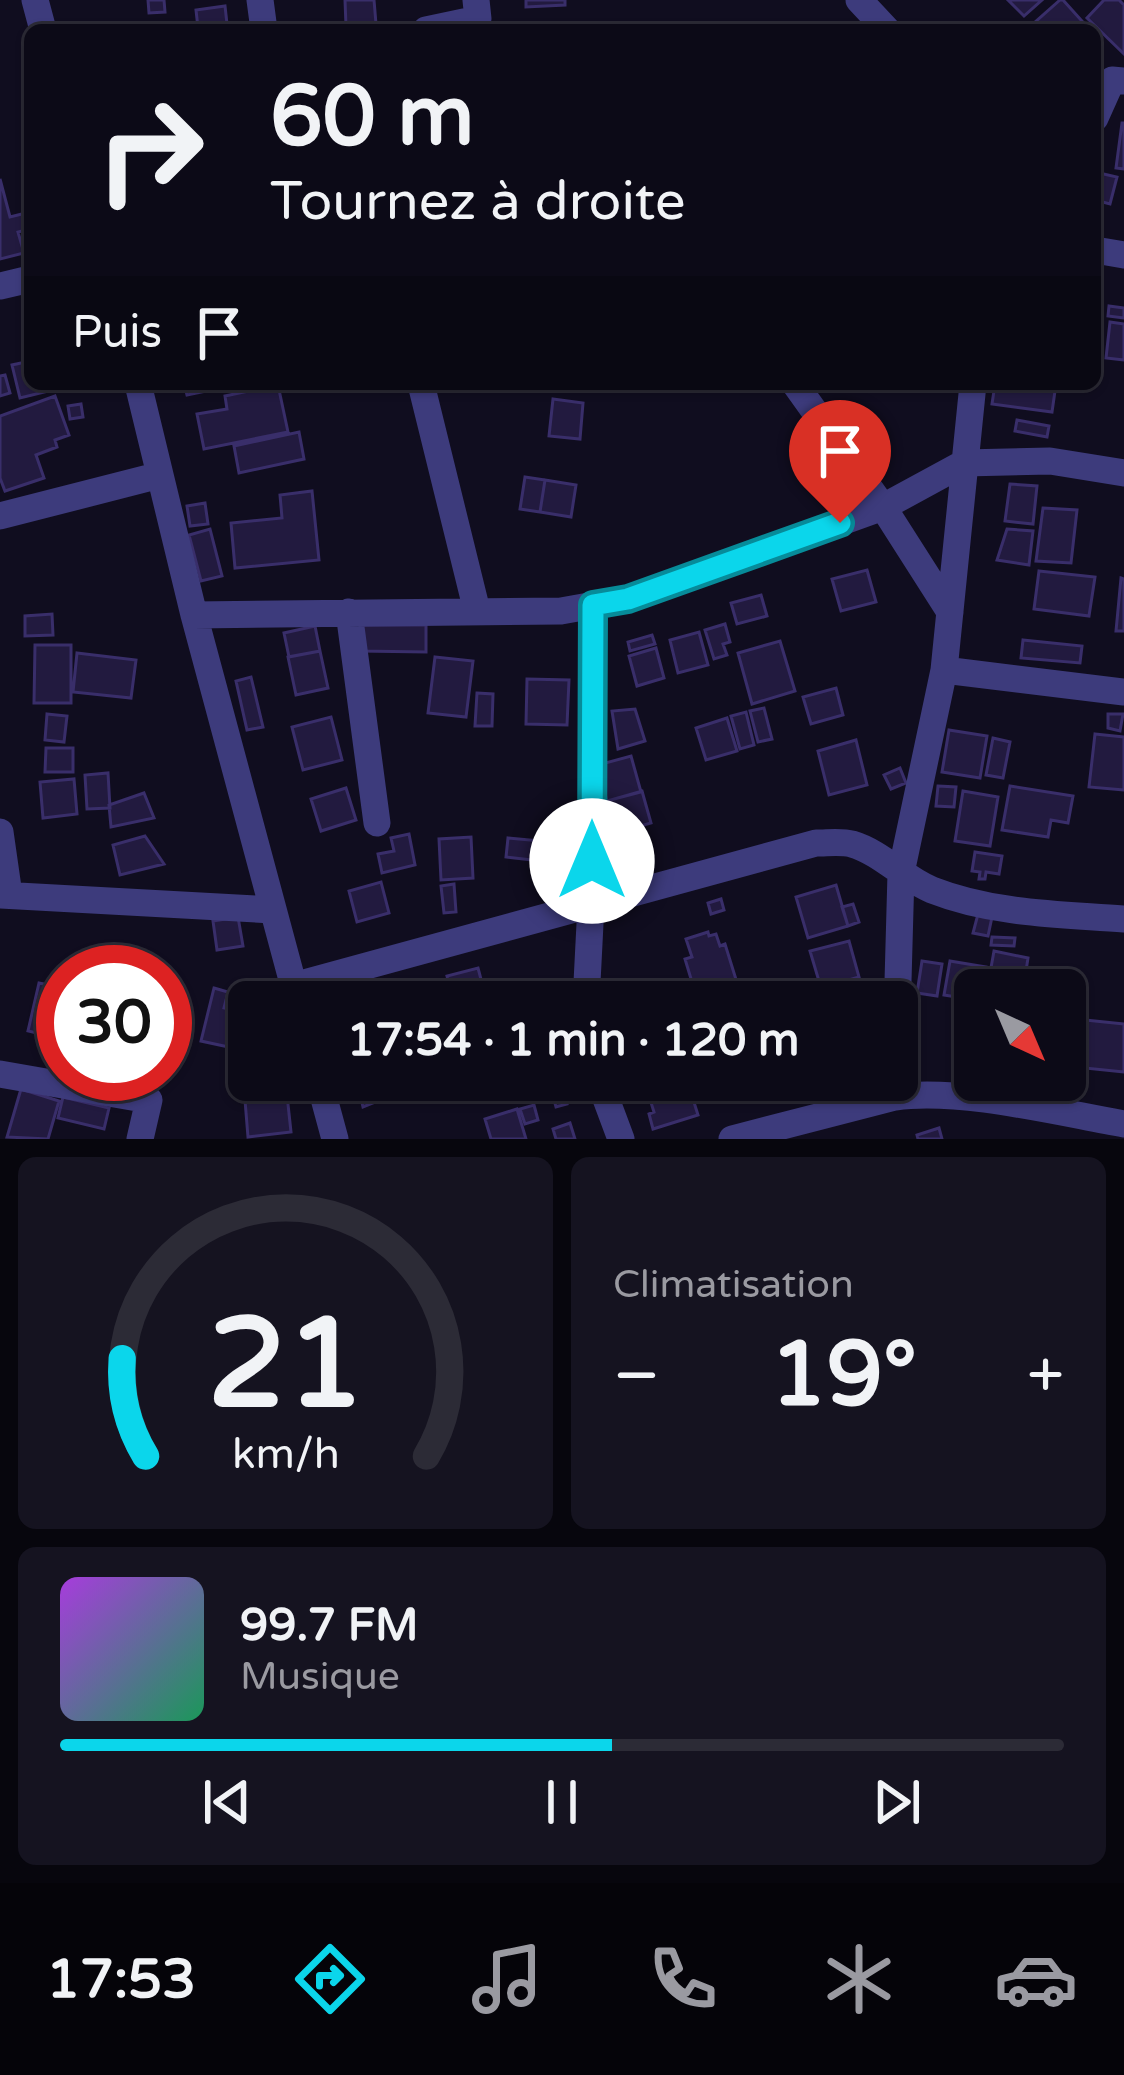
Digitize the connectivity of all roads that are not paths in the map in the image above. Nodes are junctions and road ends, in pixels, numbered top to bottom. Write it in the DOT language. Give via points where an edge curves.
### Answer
graph roads {
  1 [pos="476,0"];
  2 [pos="859,0"];
  3 [pos="454,24"];
  4 [pos="881,24"];
  5 [pos="1124,81"];
  6 [pos="1101,105"];
  7 [pos="139,390"];
  8 [pos="423,390"];
  9 [pos="799,390"];
  10 [pos="973,390"];
  11 [pos="964,463"];
  12 [pos="1124,473"];
  13 [pos="160,476"];
  14 [pos="883,507"];
  15 [pos="0,516"];
  16 [pos="593,605"];
  17 [pos="477,611"];
  18 [pos="349,612"];
  19 [pos="950,612"];
  20 [pos="194,615"];
  21 [pos="944,670"];
  22 [pos="1124,692"];
  23 [pos="376,823"];
  24 [pos="0,832"];
  25 [pos="901,874"];
  26 [pos="4,895"];
  27 [pos="591,904"];
  28 [pos="273,910"];
  29 [pos="1124,919"];
  30 [pos="292,981"];
  31 [pos="339,981"];
  32 [pos="587,981"];
  33 [pos="898,981"];
  34 [pos="0,1074"];
  35 [pos="918,1093"];
  36 [pos="325,1101"];
  37 [pos="607,1101"];
  38 [pos="856,1101"];
  39 [pos="1124,1124"];
  40 [pos="1089,1129"];
  41 [pos="140,1139"];
  42 [pos="335,1139"];
  43 [pos="621,1139"];
  44 [pos="731,1139"];
  1 -- 3 [label="street" via="478,19"];
  2 -- 4 [label="street"];
  5 -- 6 [label="street" via="1112,80"];
  7 -- 13 [label="street"];
  8 -- 17 [label="street"];
  9 -- 14 [label="street"];
  10 -- 11 [label="street"];
  11 -- 12 [label="street" via="1050,461"];
  11 -- 14 [label="street"];
  11 -- 19 [label="street"];
  13 -- 15 [label="street"];
  13 -- 20 [label="street"];
  14 -- 16 [label="street"];
  14 -- 19 [label="street"];
  16 -- 17 [label="street"];
  16 -- 27 [label="street"];
  17 -- 18 [label="street"];
  18 -- 20 [label="street"];
  18 -- 23 [label="street"];
  19 -- 21 [label="street"];
  20 -- 28 [label="street"];
  21 -- 22 [label="street"];
  21 -- 25 [label="street"];
  24 -- 26 [label="street"];
  25 -- 27 [label="street" via="848,842 816,843"];
  25 -- 29 [label="street" via="1008,910"];
  25 -- 33 [label="street"];
  26 -- 28 [label="street"];
  27 -- 31 [label="street"];
  27 -- 32 [label="street"];
  28 -- 30 [label="street"];
  34 -- 41 [label="street" via="149,1100"];
  35 -- 40 [label="street" via="1019,1105"];
  36 -- 42 [label="street"];
  37 -- 43 [label="street"];
  38 -- 44 [label="street"];
  39 -- 40 [label="street"];
}
